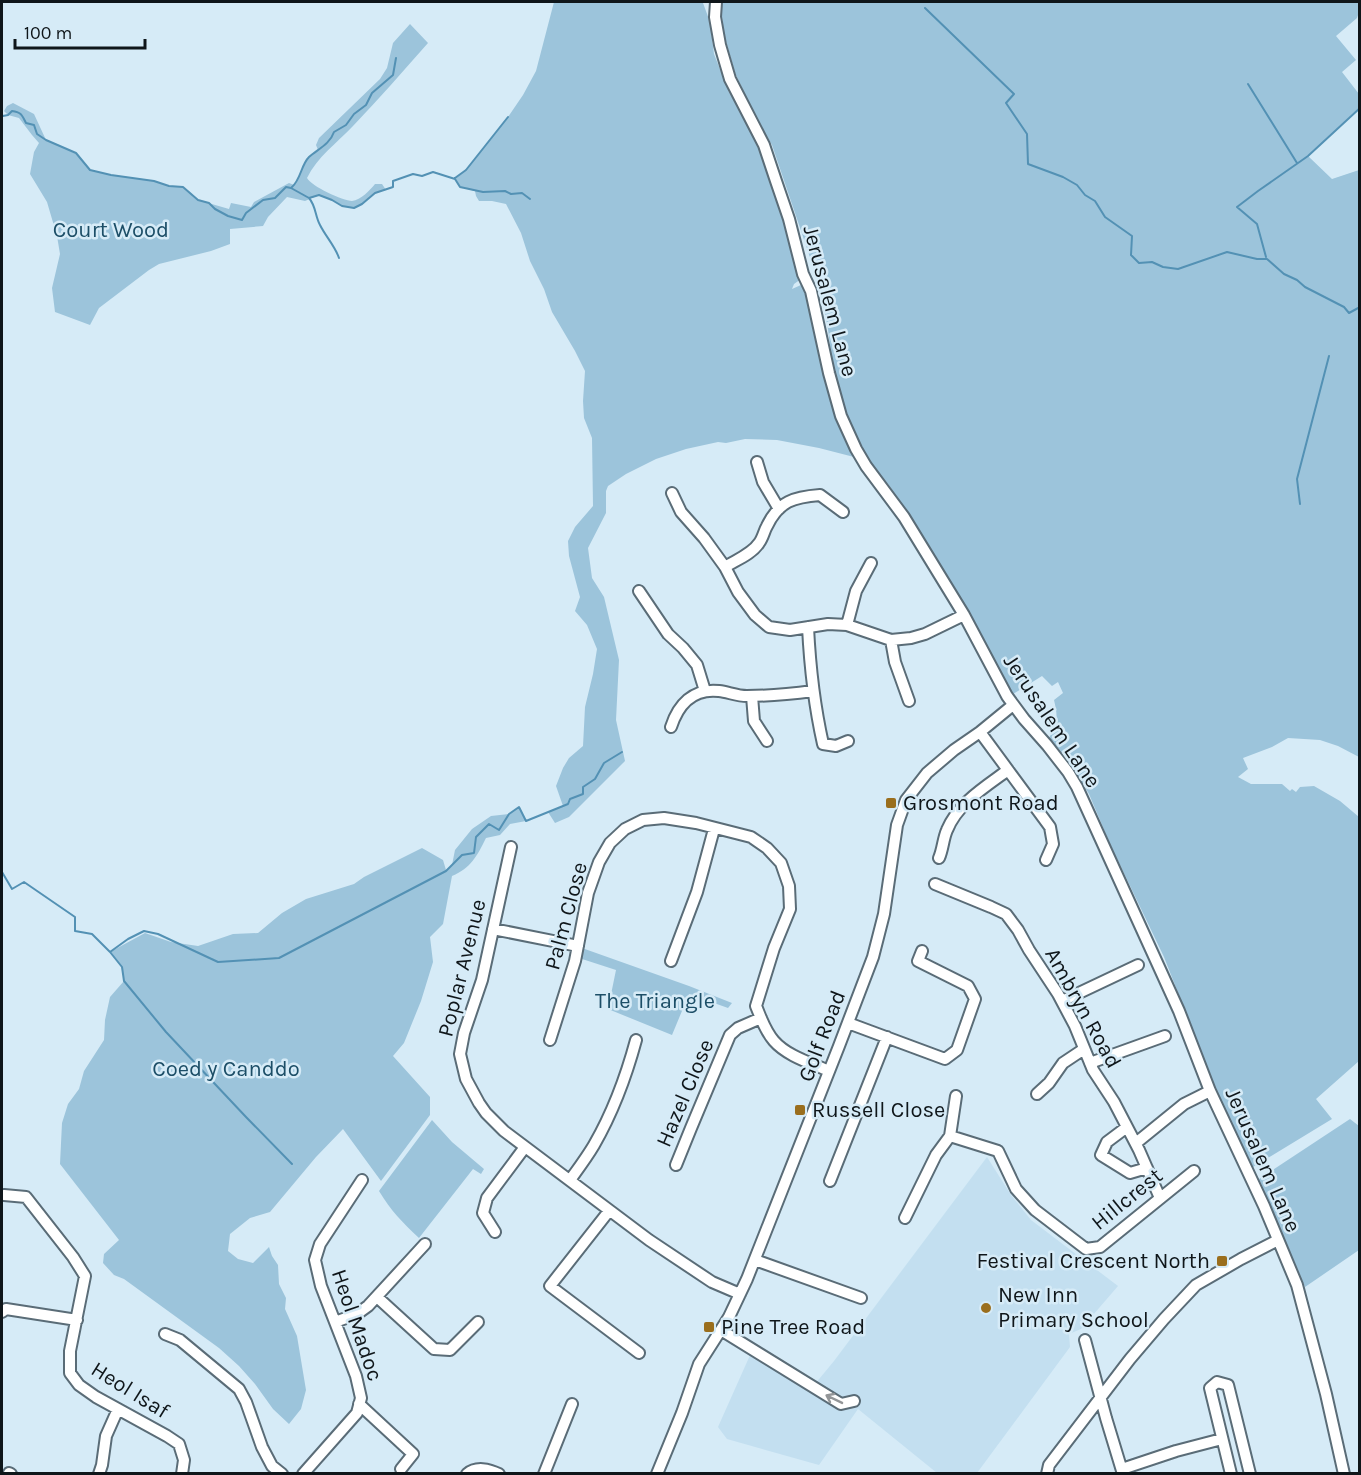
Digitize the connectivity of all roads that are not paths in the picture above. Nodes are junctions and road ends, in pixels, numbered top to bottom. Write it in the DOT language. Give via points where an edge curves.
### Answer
graph roads {
  1 [pos="716,2"];
  2 [pos="757,462"];
  3 [pos="672,493"];
  4 [pos="779,509"];
  5 [pos="843,512"];
  6 [pos="871,563"];
  7 [pos="725,567"];
  8 [pos="639,591"];
  9 [pos="964,615"];
  10 [pos="847,625"];
  11 [pos="808,627"];
  12 [pos="891,640"];
  13 [pos="705,691"];
  14 [pos="813,692"];
  15 [pos="752,696"];
  16 [pos="909,701"];
  17 [pos="1013,705"];
  18 [pos="671,727"];
  19 [pos="980,732"];
  20 [pos="767,741"];
  21 [pos="848,741"];
  22 [pos="1008,770"];
  23 [pos="714,829"];
  24 [pos="511,847"];
  25 [pos="939,858"];
  26 [pos="1046,860"];
  27 [pos="934,884"];
  28 [pos="493,928"];
  29 [pos="578,946"];
  30 [pos="922,951"];
  31 [pos="671,961"];
  32 [pos="1138,965"];
  33 [pos="1062,1001"];
  34 [pos="761,1018"];
  35 [pos="848,1023"];
  36 [pos="1165,1036"];
  37 [pos="887,1037"];
  38 [pos="550,1040"];
  39 [pos="636,1040"];
  40 [pos="1084,1049"];
  41 [pos="1090,1063"];
  42 [pos="829,1071"];
  43 [pos="1210,1091"];
  44 [pos="1037,1094"];
  45 [pos="956,1096"];
  46 [pos="1127,1127"];
  47 [pos="950,1136"];
  48 [pos="1136,1143"];
  49 [pos="525,1147"];
  50 [pos="676,1165"];
  51 [pos="1148,1168"];
  52 [pos="1194,1171"];
  53 [pos="362,1180"];
  54 [pos="570,1180"];
  55 [pos="830,1181"];
  56 [pos="4,1195"];
  57 [pos="1160,1198"];
  58 [pos="609,1211"];
  59 [pos="905,1218"];
  60 [pos="495,1232"];
  61 [pos="1278,1240"];
  62 [pos="425,1244"];
  63 [pos="755,1260"];
  64 [pos="740,1294"];
  65 [pos="377,1297"];
  66 [pos="861,1298"];
  67 [pos="2,1312"];
  68 [pos="77,1320"];
  69 [pos="335,1322"];
  70 [pos="478,1322"];
  71 [pos="721,1330"];
  72 [pos="165,1334"];
  73 [pos="1085,1340"];
  74 [pos="639,1353"];
  75 [pos="1101,1398"];
  76 [pos="854,1401"];
  77 [pos="359,1404"];
  78 [pos="572,1404"];
  79 [pos="118,1409"];
  80 [pos="1222,1439"];
  81 [pos="401,1469"];
  82 [pos="1122,1471"];
  83 [pos="99,1473"];
  84 [pos="182,1473"];
  85 [pos="282,1473"];
  86 [pos="303,1473"];
  87 [pos="466,1473"];
  88 [pos="499,1473"];
  89 [pos="544,1473"];
  90 [pos="657,1473"];
  91 [pos="1047,1473"];
  92 [pos="1231,1473"];
  93 [pos="1250,1473"];
  94 [pos="1344,1473"];
  1 -- 9 [label="street, Jerusalem Lane" via="720,45 730,79 764,145 811,291 841,416 866,466 904,517"];
  2 -- 4 [label="street" via="763,482"];
  3 -- 7 [label="street" via="681,512"];
  4 -- 5 [label="street" via="801,496 820,495"];
  4 -- 7 [label="street" via="759,544"];
  6 -- 10 [label="street" via="856,591"];
  7 -- 11 [label="street" via="738,592 769,627"];
  8 -- 13 [label="street" via="668,634 697,665"];
  9 -- 12 [label="street" via="925,634"];
  9 -- 17 [label="street, Jerusalem Lane"];
  10 -- 11 [label="street"];
  10 -- 12 [label="street"];
  11 -- 14 [label="street"];
  12 -- 16 [label="street"];
  13 -- 15 [label="street"];
  13 -- 18 [label="street" via="683,704"];
  14 -- 15 [label="street"];
  14 -- 21 [label="street" via="824,744 836,746"];
  15 -- 20 [label="street" via="754,721"];
  17 -- 19 [label="street, Golf Road"];
  17 -- 43 [label="street, Jerusalem Lane" via="1077,787 1179,1011"];
  19 -- 22 [label="street"];
  19 -- 35 [label="street, Golf Road" via="927,773 906,800 897,825 884,914 873,957"];
  22 -- 25 [label="street" via="972,796 955,815"];
  22 -- 26 [label="street" via="1050,827 1053,844"];
  23 -- 29 [label="street, Palm Close" via="664,818 643,820 625,829 598,862"];
  23 -- 31 [label="street" via="697,892"];
  23 -- 34 [label="street, Palm Close" via="751,837 767,848 781,863 789,886 790,909 756,1006"];
  24 -- 28 [label="street, Poplar Avenue"];
  27 -- 33 [label="street, Ambryn Road" via="1006,914"];
  28 -- 29 [label="street"];
  28 -- 49 [label="street, Poplar Avenue" via="460,1054 466,1080 486,1113"];
  29 -- 38 [label="street, Palm Close"];
  30 -- 37 [label="street" via="918,961 968,986 975,999 957,1050 945,1059"];
  32 -- 33 [label="street"];
  33 -- 40 [label="street, Ambryn Road"];
  34 -- 42 [label="street" via="775,1042 791,1054"];
  34 -- 50 [label="street, Hazel Close" via="730,1035"];
  35 -- 37 [label="street"];
  35 -- 42 [label="street, Golf Road"];
  36 -- 41 [label="street"];
  37 -- 55 [label="street"];
  39 -- 54 [label="street" via="612,1111"];
  40 -- 41 [label="street, Ambryn Road"];
  40 -- 44 [label="street" via="1063,1063"];
  41 -- 46 [label="street, Ambryn Road"];
  42 -- 63 [label="street, Golf Road"];
  43 -- 48 [label="street, Hillcrest" via="1184,1104"];
  43 -- 61 [label="street, Jerusalem Lane"];
  45 -- 47 [label="street"];
  46 -- 48 [label="street, Ambryn Road"];
  46 -- 51 [label="street" via="1107,1142 1101,1155 1130,1173"];
  47 -- 57 [label="street, Hillcrest" via="998,1151 1016,1189 1035,1210 1086,1250 1100,1247"];
  47 -- 59 [label="street" via="936,1155"];
  48 -- 51 [label="street, Ambryn Road"];
  49 -- 54 [label="street"];
  49 -- 60 [label="street" via="488,1198 483,1214"];
  51 -- 57 [label="street, Ambryn Road"];
  52 -- 57 [label="street, Hillcrest"];
  53 -- 69 [label="street, Heol Madoc" via="320,1244 315,1260"];
  54 -- 58 [label="street"];
  56 -- 68 [label="street, Heol Isaf" via="26,1197 85,1276"];
  58 -- 64 [label="street" via="712,1282"];
  58 -- 74 [label="street" via="550,1286"];
  61 -- 75 [label="street" via="1196,1285"];
  61 -- 94 [label="street, Jerusalem Lane" via="1297,1285"];
  62 -- 65 [label="street"];
  63 -- 64 [label="street, Golf Road"];
  63 -- 66 [label="street"];
  64 -- 71 [label="street, Golf Road"];
  65 -- 69 [label="street" via="357,1314"];
  65 -- 70 [label="street" via="435,1349 450,1350"];
  67 -- 68 [label="street" via="6,1309"];
  68 -- 79 [label="street, Heol Isaf" via="70,1373 79,1385"];
  69 -- 77 [label="street, Heol Madoc" via="356,1376"];
  76 -- 71 [label="street, one-way" via="841,1404"];
  71 -- 90 [label="street, Golf Road" via="699,1364"];
  72 -- 85 [label="street" via="180,1340 239,1389 262,1447 272,1466"];
  73 -- 75 [label="street"];
  75 -- 82 [label="street"];
  75 -- 91 [label="street" via="1049,1465"];
  77 -- 81 [label="street" via="413,1454"];
  77 -- 86 [label="street, Heol Madoc" via="357,1413"];
  78 -- 89 [label="street"];
  79 -- 83 [label="street" via="106,1436"];
  79 -- 84 [label="street, Heol Isaf" via="179,1444 184,1460"];
  80 -- 82 [label="street"];
  80 -- 92 [label="street"];
  80 -- 93 [label="street" via="1210,1388 1217,1382 1228,1385"];
  87 -- 88 [label="street" via="487,1469"];
}
